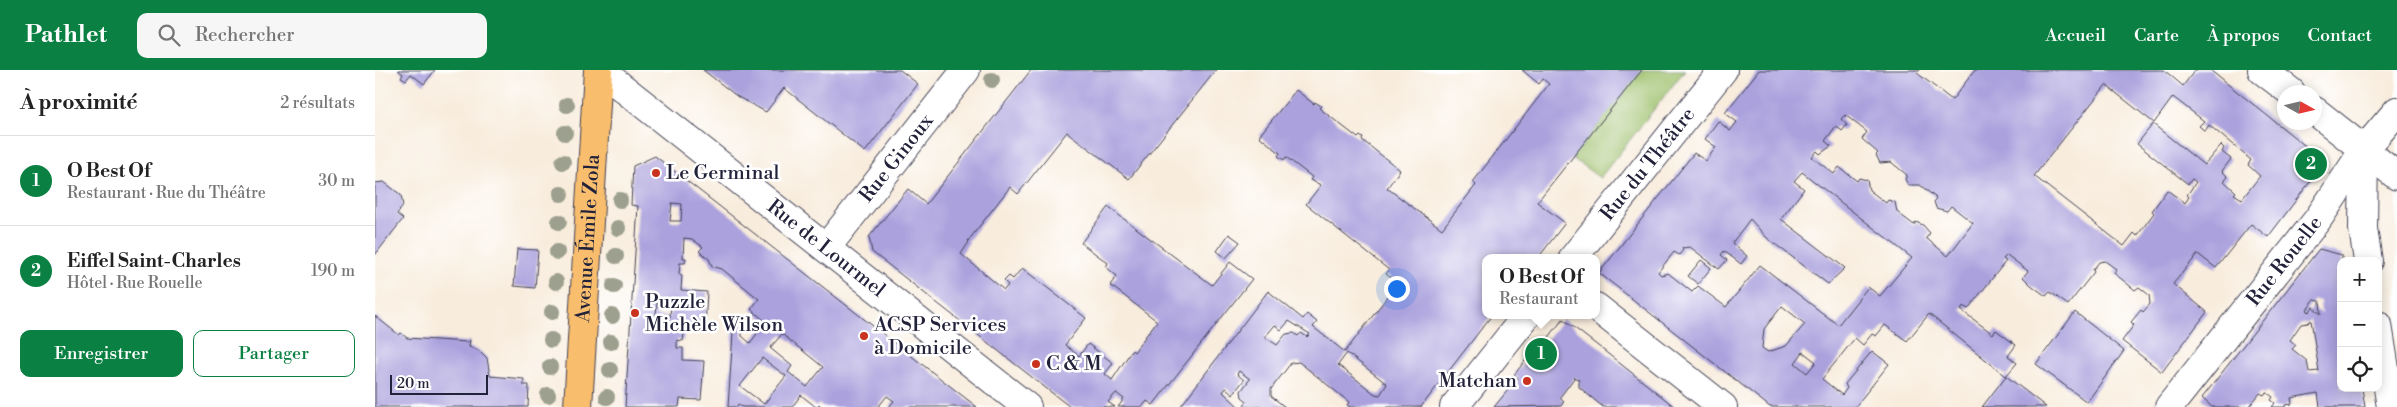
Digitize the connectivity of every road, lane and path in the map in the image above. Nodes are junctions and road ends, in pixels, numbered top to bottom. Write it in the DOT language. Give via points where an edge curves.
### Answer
graph roads {
  1 [pos="599,70"];
  2 [pos="966,70"];
  3 [pos="1723,70"];
  4 [pos="2263,70"];
  5 [pos="2282,85"];
  6 [pos="2397,111"];
  7 [pos="2322,117"];
  8 [pos="2364,150"];
  9 [pos="2397,176"];
  10 [pos="826,248"];
  11 [pos="1576,254"];
  12 [pos="2367,257"];
  13 [pos="1600,310"];
  14 [pos="1524,319"];
  15 [pos="2381,347"];
  16 [pos="578,407"];
  17 [pos="1027,407"];
  18 [pos="1454,407"];
  19 [pos="1723,407"];
  20 [pos="2169,407"];
  21 [pos="2391,407"];
  1 -- 10 [label="street, Rue de Lourmel"];
  1 -- 16 [label="main road, Avenue Émile Zola"];
  2 -- 10 [label="street, Rue Ginoux"];
  3 -- 11 [label="street, Rue du Théâtre"];
  4 -- 5 [label="street"];
  6 -- 8 [label="street, Rue Rouelle"];
  7 -- 8 [label="street"];
  8 -- 9 [label="street"];
  8 -- 12 [label="street" via="2363,229"];
  8 -- 20 [label="street, Rue Rouelle" via="2318,219"];
  10 -- 17 [label="street, Rue de Lourmel"];
  13 -- 19 [label="street"];
  14 -- 18 [label="street"];
  15 -- 21 [label="street"];
}
